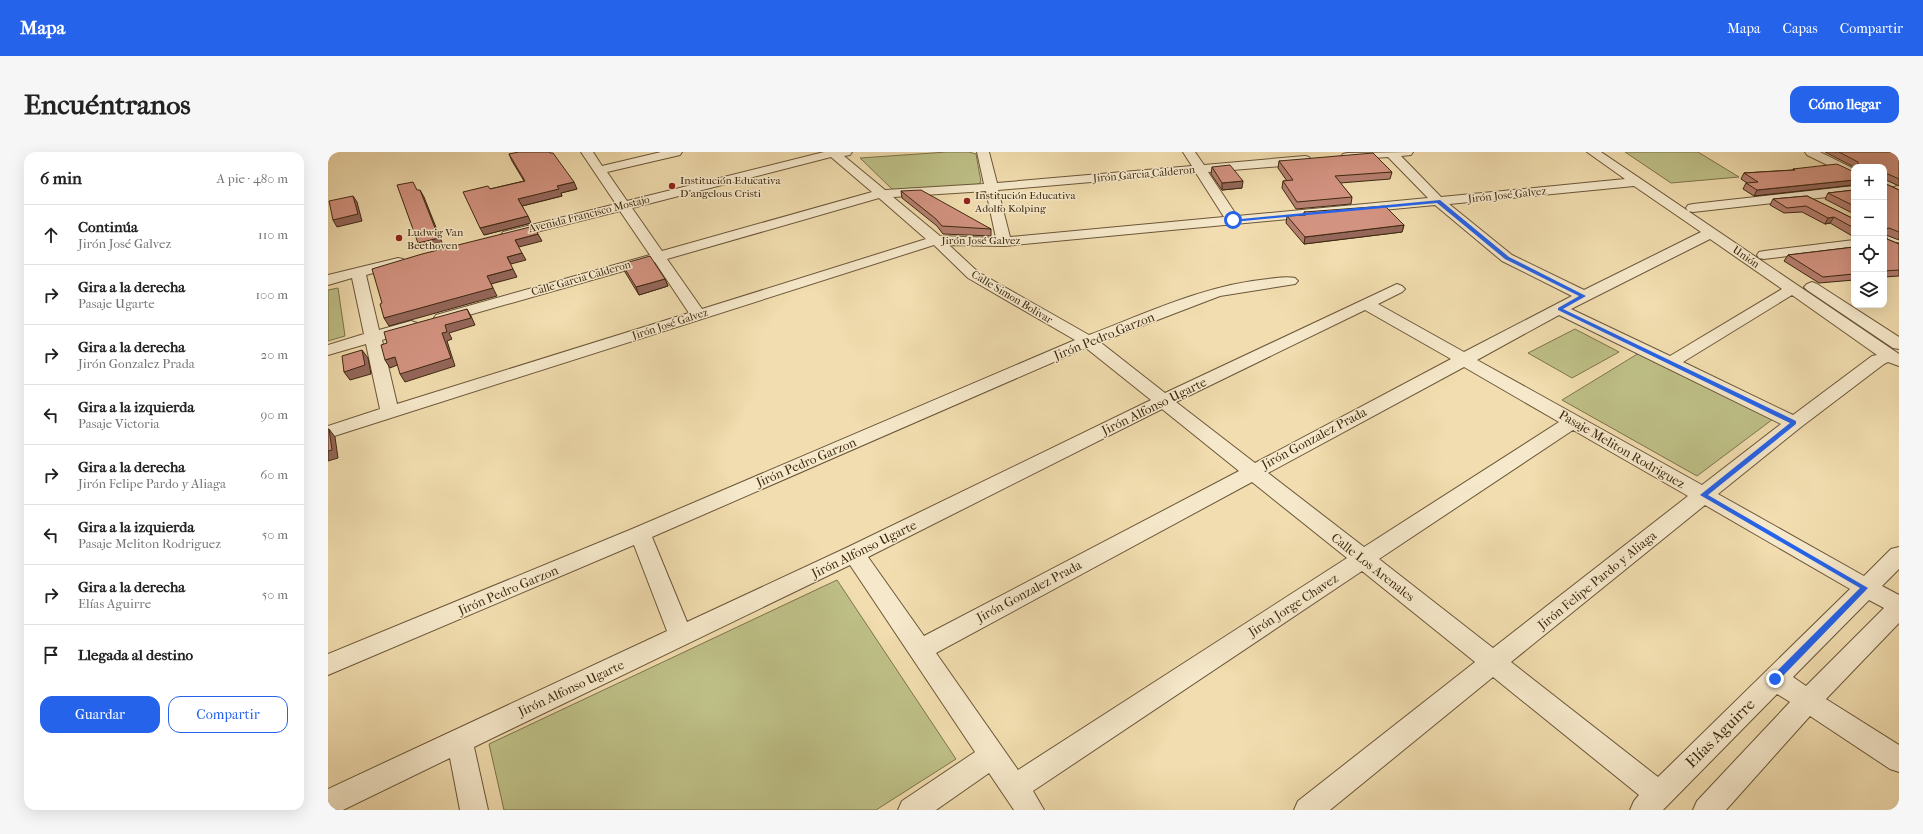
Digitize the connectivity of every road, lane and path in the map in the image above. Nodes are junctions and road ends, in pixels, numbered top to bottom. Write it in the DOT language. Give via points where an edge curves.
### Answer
graph roads {
  1 [pos="588,152"];
  2 [pos="676,152"];
  3 [pos="833,152"];
  4 [pos="852,152"];
  5 [pos="983,152"];
  6 [pos="1189,152"];
  7 [pos="1407,152"];
  8 [pos="1593,152"];
  9 [pos="1607,152"];
  10 [pos="1811,152"];
  11 [pos="1390,153"];
  12 [pos="1335,158"];
  13 [pos="1319,159"];
  14 [pos="1200,168"];
  15 [pos="599,170"];
  16 [pos="1851,172"];
  17 [pos="1899,180"];
  18 [pos="1637,182"];
  19 [pos="1887,184"];
  20 [pos="1887,187"];
  21 [pos="992,188"];
  22 [pos="1851,190"];
  23 [pos="880,194"];
  24 [pos="1899,194"];
  25 [pos="1807,196"];
  26 [pos="1438,201"];
  27 [pos="624,206"];
  28 [pos="1827,207"];
  29 [pos="1693,208"];
  30 [pos="1233,220"];
  31 [pos="1712,234"];
  32 [pos="495,238"];
  33 [pos="1888,239"];
  34 [pos="936,240"];
  35 [pos="1004,242"];
  36 [pos="1851,244"];
  37 [pos="1899,248"];
  38 [pos="1764,255"];
  39 [pos="659,256"];
  40 [pos="411,259"];
  41 [pos="358,272"];
  42 [pos="328,280"];
  43 [pos="1290,281"];
  44 [pos="1397,289"];
  45 [pos="1794,290"];
  46 [pos="1583,296"];
  47 [pos="1366,304"];
  48 [pos="1559,309"];
  49 [pos="698,315"];
  50 [pos="373,337"];
  51 [pos="1088,341"];
  52 [pos="328,350"];
  53 [pos="1896,354"];
  54 [pos="1464,359"];
  55 [pos="1670,363"];
  56 [pos="1163,401"];
  57 [pos="390,412"];
  58 [pos="1573,421"];
  59 [pos="1794,423"];
  60 [pos="328,432"];
  61 [pos="1252,471"];
  62 [pos="1703,495"];
  63 [pos="640,534"];
  64 [pos="854,554"];
  65 [pos="1899,555"];
  66 [pos="1363,559"];
  67 [pos="1865,588"];
  68 [pos="1899,607"];
  69 [pos="681,636"];
  70 [pos="920,650"];
  71 [pos="1494,662"];
  72 [pos="328,665"];
  73 [pos="1775,679"];
  74 [pos="1808,701"];
  75 [pos="460,741"];
  76 [pos="992,756"];
  77 [pos="1899,760"];
  78 [pos="1014,788"];
  79 [pos="1651,802"];
  80 [pos="328,803"];
  81 [pos="474,810"];
  82 [pos="912,810"];
  83 [pos="1030,810"];
  84 [pos="1308,810"];
  85 [pos="1707,810"];
  1 -- 15 [label="street"];
  2 -- 15 [label="street"];
  3 -- 4 [label="street, Avenida Francisco Mostajo"];
  3 -- 23 [label="street, Calle Simon Bolivar"];
  3 -- 27 [label="street, Avenida Francisco Mostajo"];
  5 -- 21 [label="street"];
  6 -- 14 [label="street"];
  7 -- 11 [label="street"];
  8 -- 18 [label="street, Unión"];
  9 -- 29 [label="street, Unión"];
  10 -- 16 [label="street"];
  11 -- 12 [label="street"];
  11 -- 26 [label="street"];
  13 -- 14 [label="street, Jirón Garcia Calderon"];
  14 -- 21 [label="street, Jirón Garcia Calderon"];
  14 -- 30 [label="street"];
  15 -- 27 [label="street"];
  17 -- 19 [label="street"];
  18 -- 26 [label="street, Jirón José Galvez"];
  18 -- 31 [label="street, Unión"];
  20 -- 24 [label="street"];
  21 -- 23 [label="street, Jirón Garcia Calderon"];
  21 -- 35 [label="street"];
  22 -- 25 [label="street"];
  23 -- 34 [label="street, Calle Simon Bolivar"];
  23 -- 39 [label="street, Calle Garcia Calderon"];
  25 -- 28 [label="street"];
  25 -- 29 [label="street"];
  26 -- 30 [label="street, Jirón José Galvez"];
  26 -- 46 [label="street" via="1507,258"];
  27 -- 32 [label="street, Avenida Francisco Mostajo"];
  27 -- 39 [label="street"];
  29 -- 38 [label="street, Unión"];
  30 -- 35 [label="street, Jirón José Galvez"];
  31 -- 45 [label="street, Unión"];
  31 -- 46 [label="street, Jirón Gonzalez Prada" via="1703,236"];
  33 -- 37 [label="street"];
  34 -- 35 [label="street, Jirón José Galvez"];
  34 -- 49 [label="street, Jirón José Galvez"];
  34 -- 51 [label="street, Calle Simon Bolivar" via="973,275"];
  36 -- 38 [label="street"];
  38 -- 53 [label="street, Unión"];
  39 -- 49 [label="street"];
  39 -- 50 [label="street, Calle Garcia Calderon"];
  40 -- 41 [label="street"];
  41 -- 42 [label="street"];
  41 -- 50 [label="street"];
  43 -- 51 [label="street, Jirón Pedro Garzon" via="1216,292"];
  44 -- 47 [label="street, Jirón Alfonso Ugarte"];
  45 -- 53 [label="street, Unión"];
  45 -- 55 [label="street" via="1784,293"];
  46 -- 48 [label="street, Jirón Gonzalez Prada"];
  47 -- 54 [label="street, Pasaje Meliton Rodriguez"];
  47 -- 56 [label="street, Jirón Alfonso Ugarte"];
  48 -- 54 [label="street, Jirón Gonzalez Prada"];
  48 -- 55 [label="street"];
  49 -- 57 [label="street, Jirón José Galvez"];
  50 -- 52 [label="street, Calle Garcia Calderon"];
  50 -- 57 [label="street"];
  51 -- 56 [label="street, Calle Los Arenales"];
  51 -- 63 [label="street, Jirón Pedro Garzon"];
  53 -- 59 [label="street, Jirón Felipe Pardo y Aliaga" via="1878,360"];
  54 -- 58 [label="street, Pasaje Meliton Rodriguez"];
  54 -- 61 [label="street, Jirón Gonzalez Prada"];
  55 -- 59 [label="street"];
  56 -- 61 [label="street, Calle Los Arenales"];
  56 -- 64 [label="street, Jirón Alfonso Ugarte"];
  57 -- 60 [label="street, Jirón José Galvez"];
  58 -- 62 [label="street, Pasaje Meliton Rodriguez"];
  58 -- 66 [label="street, Jirón Jorge Chavez"];
  59 -- 62 [label="street, Jirón Felipe Pardo y Aliaga"];
  61 -- 66 [label="street, Calle Los Arenales"];
  61 -- 70 [label="street, Jirón Gonzalez Prada"];
  62 -- 67 [label="street, Pasaje Meliton Rodriguez"];
  62 -- 71 [label="street, Jirón Felipe Pardo y Aliaga"];
  63 -- 69 [label="street"];
  63 -- 72 [label="street, Jirón Pedro Garzon"];
  64 -- 69 [label="street, Jirón Alfonso Ugarte"];
  64 -- 70 [label="street"];
  65 -- 67 [label="street, Elías Aguirre"];
  66 -- 71 [label="street, Calle Los Arenales"];
  66 -- 78 [label="street, Jirón Jorge Chavez"];
  67 -- 68 [label="street, Pasaje Meliton Rodriguez"];
  67 -- 73 [label="street, Elías Aguirre"];
  68 -- 74 [label="street"];
  69 -- 75 [label="street, Jirón Alfonso Ugarte"];
  70 -- 76 [label="street"];
  71 -- 79 [label="street, Calle Los Arenales"];
  71 -- 84 [label="street, Jirón Felipe Pardo y Aliaga"];
  73 -- 74 [label="street"];
  73 -- 79 [label="street, Elías Aguirre"];
  74 -- 77 [label="street"];
  74 -- 85 [label="street"];
  75 -- 80 [label="street, Jirón Alfonso Ugarte"];
  75 -- 81 [label="street"];
  76 -- 78 [label="street"];
  76 -- 82 [label="street"];
  78 -- 83 [label="street"];
}
